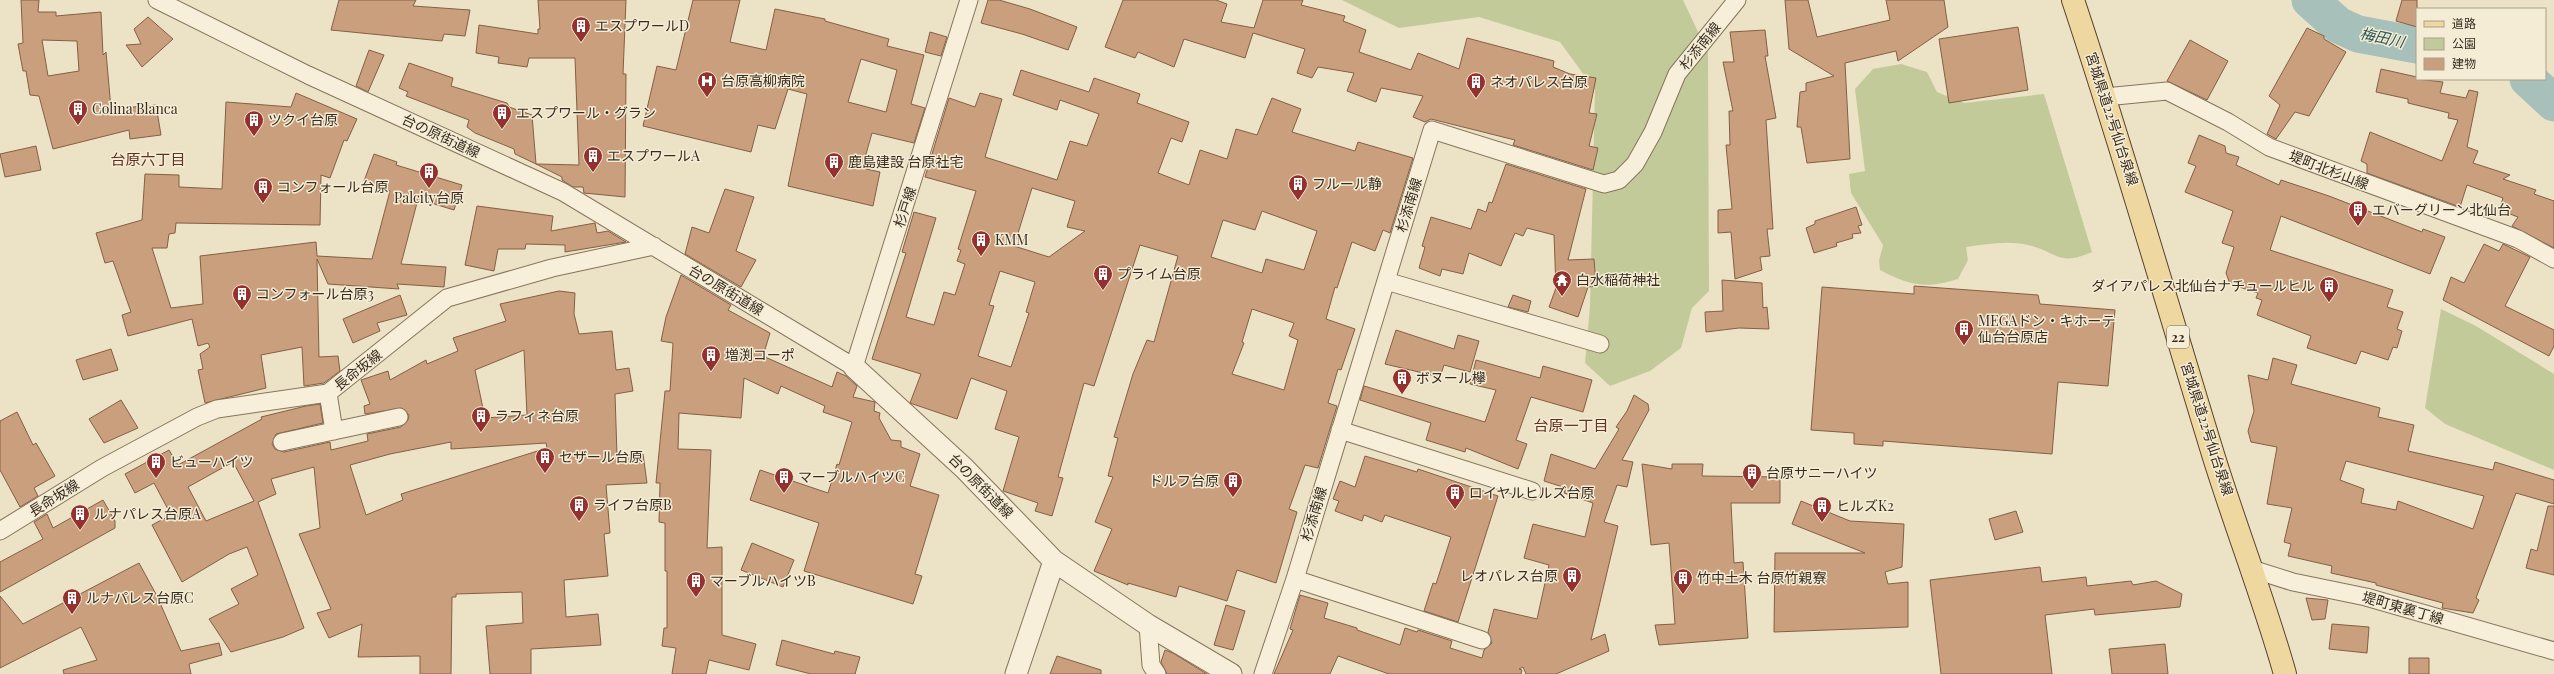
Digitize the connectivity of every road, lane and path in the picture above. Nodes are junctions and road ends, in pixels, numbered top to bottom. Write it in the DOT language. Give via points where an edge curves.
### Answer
graph roads {
  1 [pos="157,0"];
  2 [pos="969,0"];
  3 [pos="1737,0"];
  4 [pos="2073,0"];
  5 [pos="2105,97"];
  6 [pos="654,246"];
  7 [pos="2554,259"];
  8 [pos="1386,281"];
  9 [pos="1600,344"];
  10 [pos="854,367"];
  11 [pos="328,393"];
  12 [pos="399,417"];
  13 [pos="1340,430"];
  14 [pos="334,431"];
  15 [pos="282,442"];
  16 [pos="1532,491"];
  17 [pos="0,531"];
  18 [pos="1054,561"];
  19 [pos="2252,569"];
  20 [pos="1295,579"];
  21 [pos="1148,625"];
  22 [pos="1482,640"];
  23 [pos="2554,651"];
  24 [pos="1016,674"];
  25 [pos="1157,674"];
  26 [pos="1231,674"];
  27 [pos="1263,674"];
  28 [pos="2286,674"];
  1 -- 6 [label="street, 台の原街道線" via="308,75 563,192"];
  2 -- 10 [label="street, 杉戸線"];
  3 -- 8 [label="street, 杉添南線" via="1677,74 1653,132 1635,164 1619,180 1604,184 1432,130"];
  4 -- 5 [label="main road, 宮城県道22号仙台泉線 / 22"];
  5 -- 7 [label="street, 堤町北杉山線" via="2167,91 2228,122 2269,147 2518,239"];
  5 -- 19 [label="main road, 宮城県道22号仙台泉線 / 22" via="2213,454"];
  6 -- 10 [label="street, 台の原街道線"];
  6 -- 11 [label="street, 長命坂線" via="552,268 447,298"];
  8 -- 9 [label="street"];
  8 -- 13 [label="street, 杉添南線"];
  10 -- 18 [label="street, 台の原街道線" via="964,468"];
  11 -- 14 [label="street"];
  11 -- 17 [label="street, 長命坂線" via="217,409 197,417 109,464"];
  12 -- 14 [label="street"];
  13 -- 16 [label="street"];
  13 -- 20 [label="street, 杉添南線"];
  14 -- 15 [label="street"];
  18 -- 21 [label="street, 台の原街道線"];
  18 -- 24 [label="street"];
  19 -- 23 [label="street, 堤町東裏丁線" via="2293,582 2374,600"];
  19 -- 28 [label="main road, 宮城県道22号仙台泉線 / 22"];
  20 -- 22 [label="street"];
  20 -- 27 [label="street, 杉添南線"];
  21 -- 25 [label="street" via="1151,666"];
  21 -- 26 [label="street, 台の原街道線"];
}
